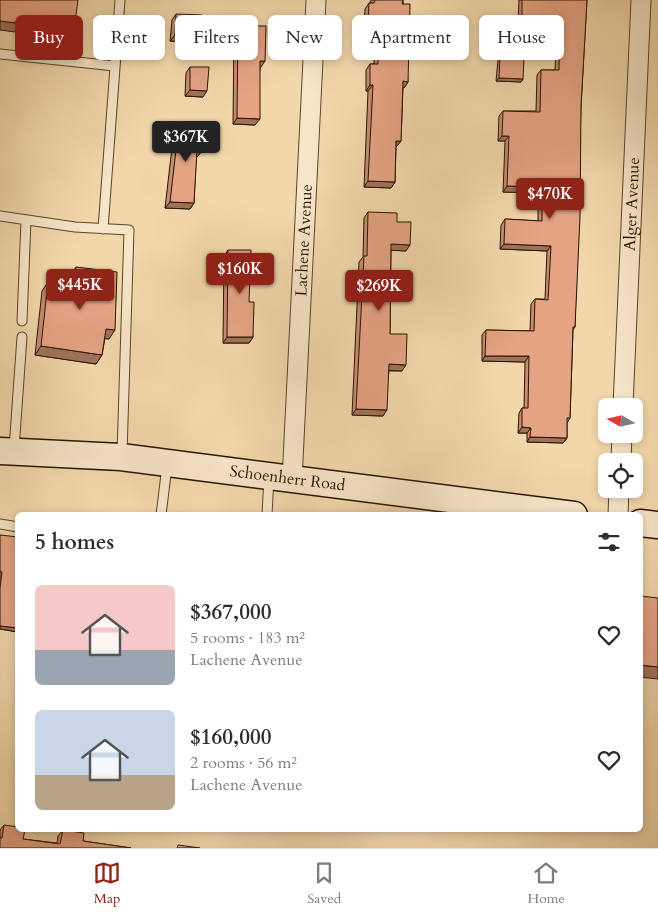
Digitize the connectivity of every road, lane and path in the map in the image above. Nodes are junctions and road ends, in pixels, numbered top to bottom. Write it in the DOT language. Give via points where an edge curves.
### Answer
graph roads {
  1 [pos="120,0"];
  2 [pos="316,0"];
  3 [pos="641,0"];
  4 [pos="0,54"];
  5 [pos="115,66"];
  6 [pos="0,216"];
  7 [pos="26,220"];
  8 [pos="103,229"];
  9 [pos="22,321"];
  10 [pos="22,338"];
  11 [pos="623,398"];
  12 [pos="7,452"];
  13 [pos="122,457"];
  14 [pos="168,464"];
  15 [pos="281,478"];
  16 [pos="619,498"];
  17 [pos="161,512"];
  18 [pos="268,512"];
  19 [pos="550,512"];
  20 [pos="618,512"];
  21 [pos="643,523"];
  22 [pos="0,524"];
  23 [pos="658,525"];
  24 [pos="15,526"];
  1 -- 5 [label="lane"];
  2 -- 15 [label="street, Lachene Avenue"];
  3 -- 11 [label="street, Alger Avenue"];
  4 -- 5 [label="lane"];
  5 -- 8 [label="lane"];
  6 -- 7 [label="lane"];
  7 -- 8 [label="lane"];
  7 -- 9 [label="lane"];
  8 -- 13 [label="lane" via="128,230"];
  10 -- 12 [label="lane"];
  12 -- 13 [label="main road, Schoenherr Road"];
  13 -- 14 [label="main road, Schoenherr Road"];
  14 -- 15 [label="main road, Schoenherr Road"];
  14 -- 17 [label="lane"];
  15 -- 18 [label="lane"];
  15 -- 19 [label="main road, Schoenherr Road"];
  16 -- 20 [label="street"];
  21 -- 23 [label="main road"];
  22 -- 24 [label="lane"];
}
